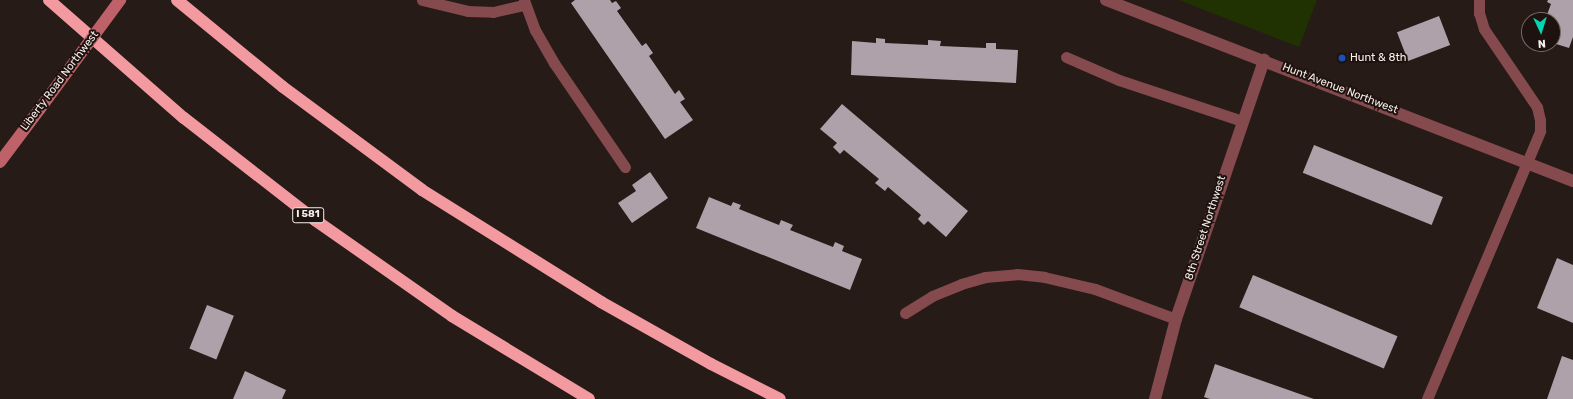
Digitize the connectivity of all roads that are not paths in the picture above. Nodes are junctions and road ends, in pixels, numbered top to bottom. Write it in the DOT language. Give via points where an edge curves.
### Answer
graph roads {
  1 [pos="49,0"];
  2 [pos="120,0"];
  3 [pos="177,0"];
  4 [pos="422,0"];
  5 [pos="1106,0"];
  6 [pos="1479,0"];
  7 [pos="524,2"];
  8 [pos="1066,57"];
  9 [pos="1264,60"];
  10 [pos="1242,121"];
  11 [pos="0,162"];
  12 [pos="1527,163"];
  13 [pos="625,167"];
  14 [pos="1573,181"];
  15 [pos="905,313"];
  16 [pos="1176,319"];
  17 [pos="589,399"];
  18 [pos="780,399"];
  19 [pos="1155,399"];
  20 [pos="1427,399"];
  1 -- 17 [label="highway, I 581" via="189,122 315,220 452,316"];
  2 -- 11 [label="street, Liberty Road Northwest, bridge"];
  3 -- 18 [label="highway" via="283,87 422,190 601,302"];
  4 -- 7 [label="lane" via="468,11 493,12"];
  5 -- 9 [label="street, Hunt Avenue Northwest"];
  6 -- 12 [label="lane" via="1479,14 1484,29 1537,107 1540,131"];
  7 -- 13 [label="lane" via="554,63"];
  8 -- 10 [label="lane" via="1118,80"];
  9 -- 10 [label="street, 8th Street Northwest"];
  9 -- 12 [label="street, Hunt Avenue Northwest"];
  10 -- 16 [label="street, 8th Street Northwest"];
  12 -- 14 [label="street, Hunt Avenue Northwest"];
  12 -- 20 [label="lane"];
  15 -- 16 [label="lane" via="932,296 961,284 985,277 1016,274 1044,277 1095,289"];
  16 -- 19 [label="street, 8th Street Northwest"];
}
